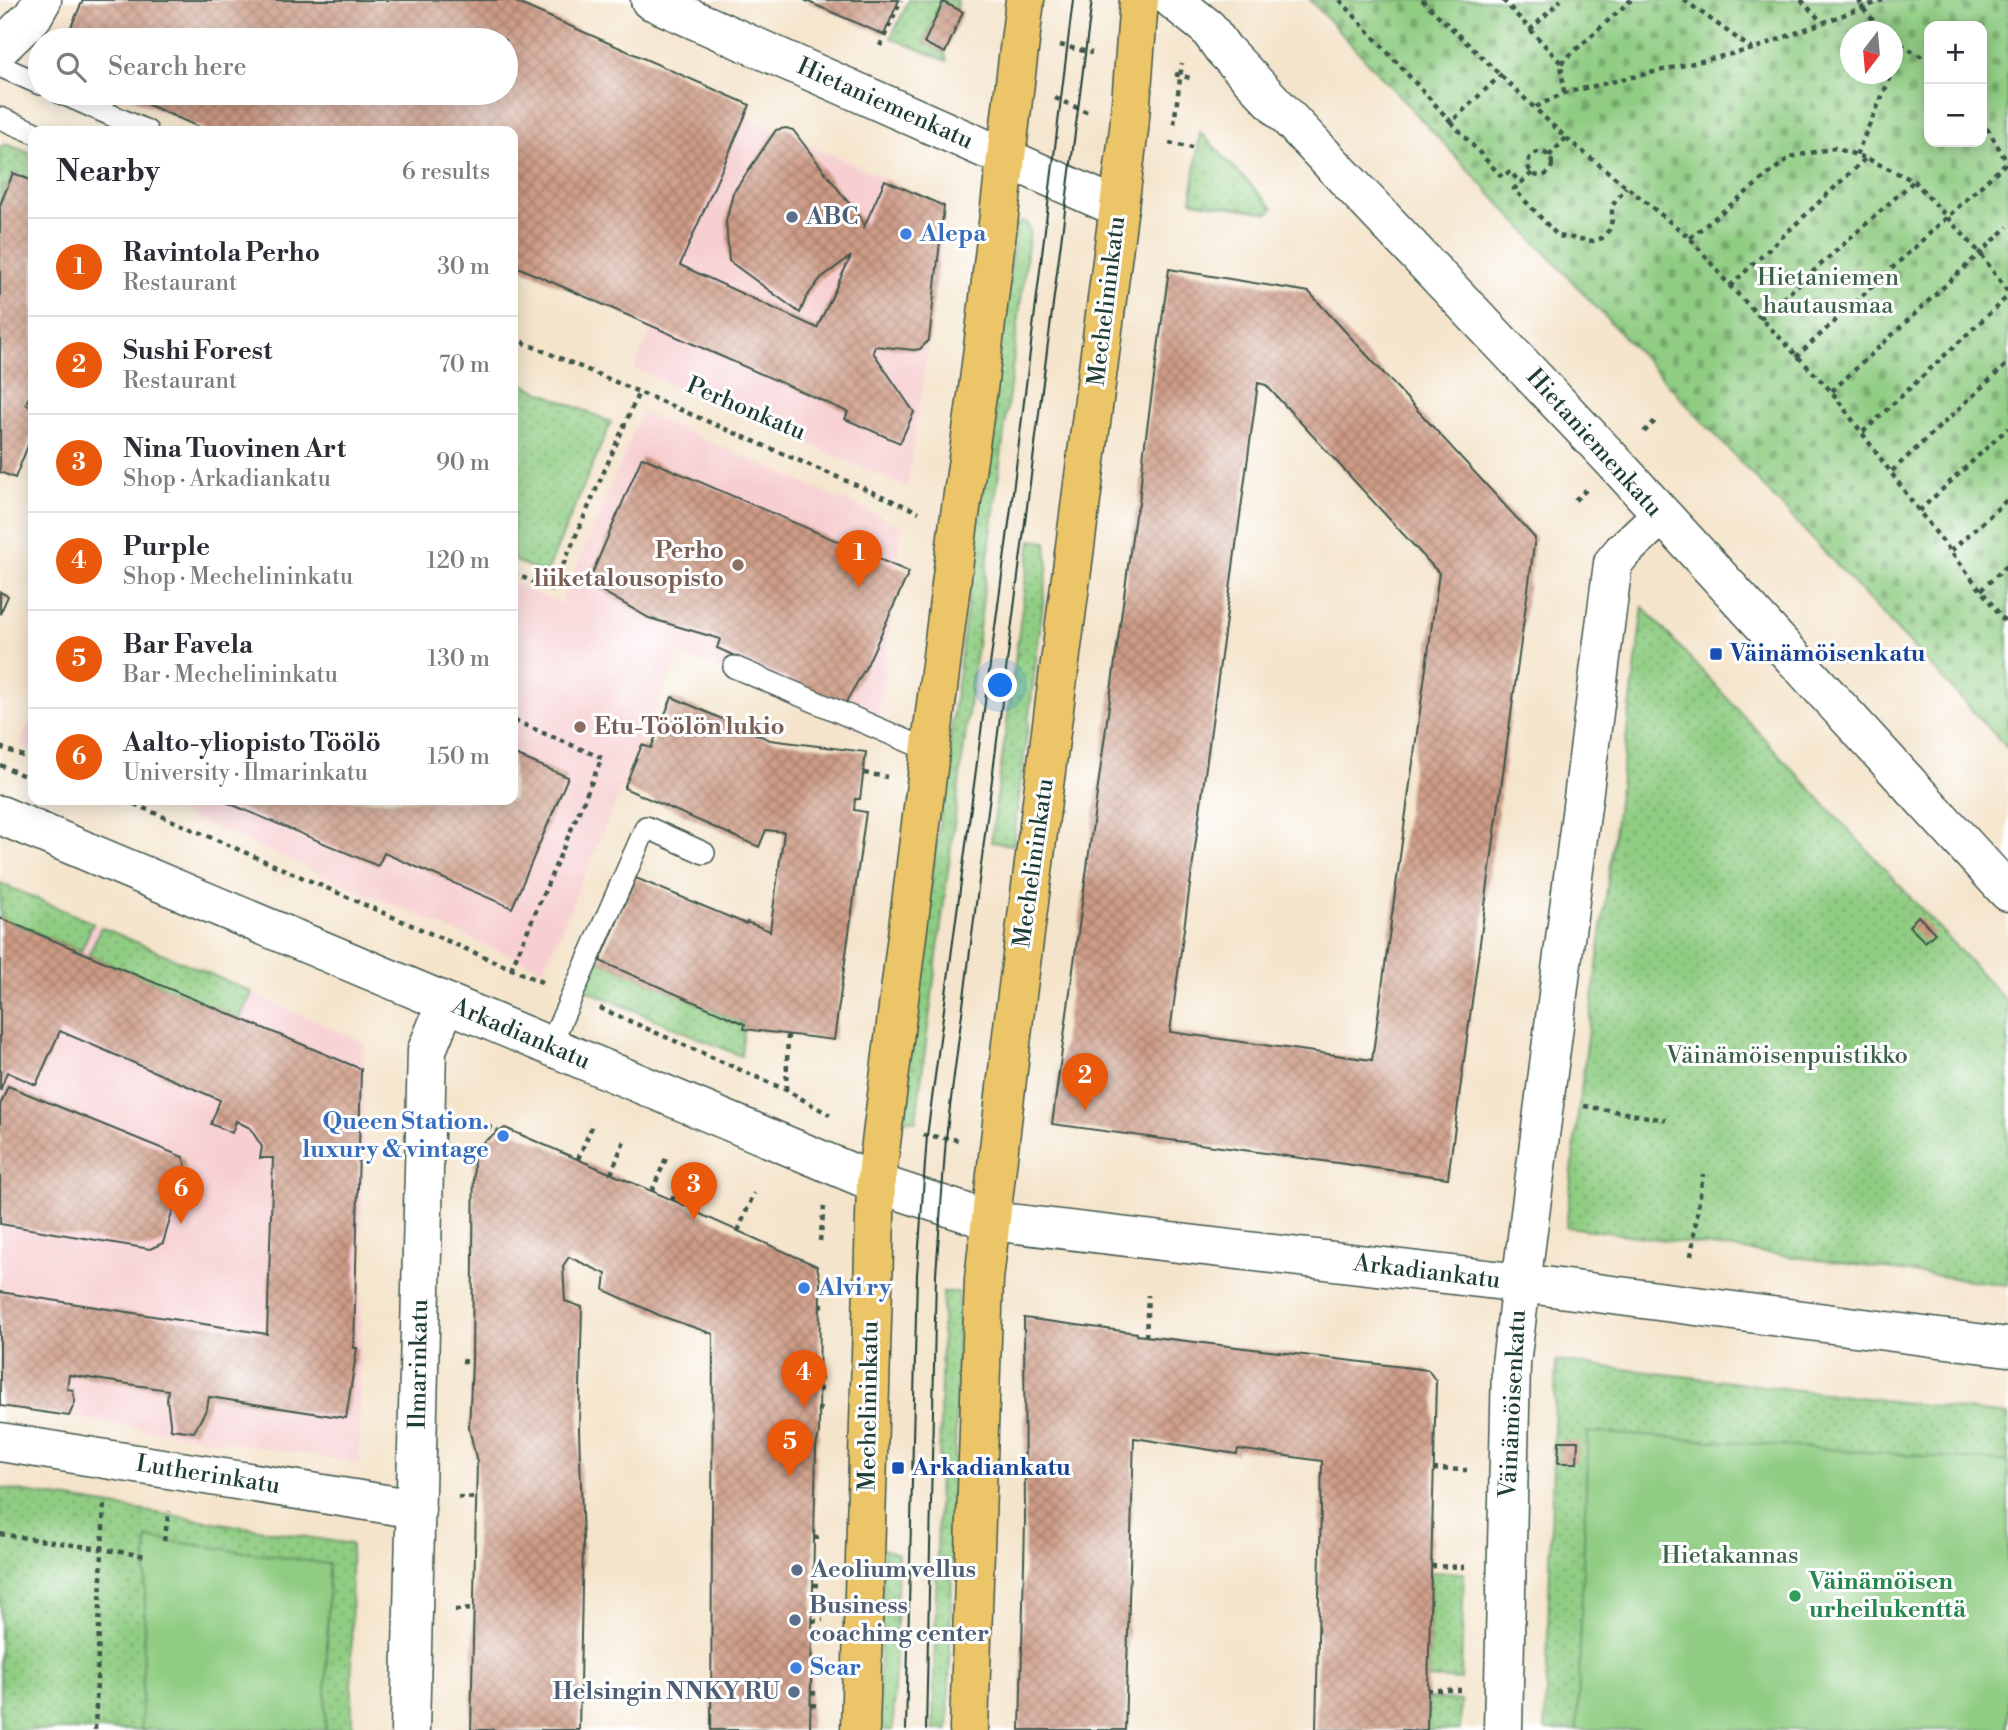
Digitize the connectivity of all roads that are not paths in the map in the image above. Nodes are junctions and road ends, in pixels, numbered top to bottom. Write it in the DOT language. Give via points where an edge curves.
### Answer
graph roads {
  1 [pos="42,0"];
  2 [pos="650,0"];
  3 [pos="1139,0"];
  4 [pos="1173,0"];
  5 [pos="1023,16"];
  6 [pos="0,48"];
  7 [pos="0,66"];
  8 [pos="28,79"];
  9 [pos="88,105"];
  10 [pos="0,118"];
  11 [pos="136,126"];
  12 [pos="28,130"];
  13 [pos="1006,158"];
  14 [pos="1119,208"];
  15 [pos="1660,516"];
  16 [pos="734,667"];
  17 [pos="931,751"];
  18 [pos="0,815"];
  19 [pos="705,853"];
  20 [pos="2008,892"];
  21 [pos="446,1003"];
  22 [pos="550,1046"];
  23 [pos="876,1183"];
  24 [pos="991,1221"];
  25 [pos="1521,1283"];
  26 [pos="2008,1347"];
  27 [pos="0,1442"];
  28 [pos="416,1509"];
  29 [pos="410,1730"];
  30 [pos="860,1730"];
  31 [pos="970,1730"];
  32 [pos="1503,1730"];
  1 -- 6 [label="street" via="33,16"];
  2 -- 13 [label="street, Hietaniemenkatu"];
  3 -- 14 [label="main road, Mechelininkatu"];
  4 -- 15 [label="street, Hietaniemenkatu" via="1208,28"];
  5 -- 13 [label="main road, Mechelininkatu"];
  7 -- 8 [label="lane"];
  9 -- 11 [label="lane"];
  10 -- 12 [label="lane"];
  13 -- 14 [label="street, Hietaniemenkatu"];
  13 -- 17 [label="main road, Mechelininkatu"];
  14 -- 24 [label="main road, Mechelininkatu"];
  15 -- 20 [label="street, Hietaniemenkatu"];
  15 -- 25 [label="street, Väinämöisenkatu" via="1613,563"];
  16 -- 17 [label="lane"];
  17 -- 23 [label="main road, Mechelininkatu"];
  18 -- 21 [label="street, Arkadiankatu"];
  19 -- 22 [label="lane" via="646,828"];
  21 -- 22 [label="street, Arkadiankatu"];
  21 -- 28 [label="street, Ilmarinkatu" via="427,1051"];
  22 -- 23 [label="street, Arkadiankatu"];
  23 -- 24 [label="street, Arkadiankatu"];
  23 -- 30 [label="main road, Mechelininkatu"];
  24 -- 25 [label="street, Arkadiankatu"];
  24 -- 31 [label="main road, Mechelininkatu" via="981,1324"];
  25 -- 26 [label="street, Arkadiankatu"];
  25 -- 32 [label="street, Väinämöisenkatu" via="1511,1363"];
  27 -- 28 [label="street, Lutherinkatu"];
  28 -- 29 [label="street, Ilmarinkatu"];
}
